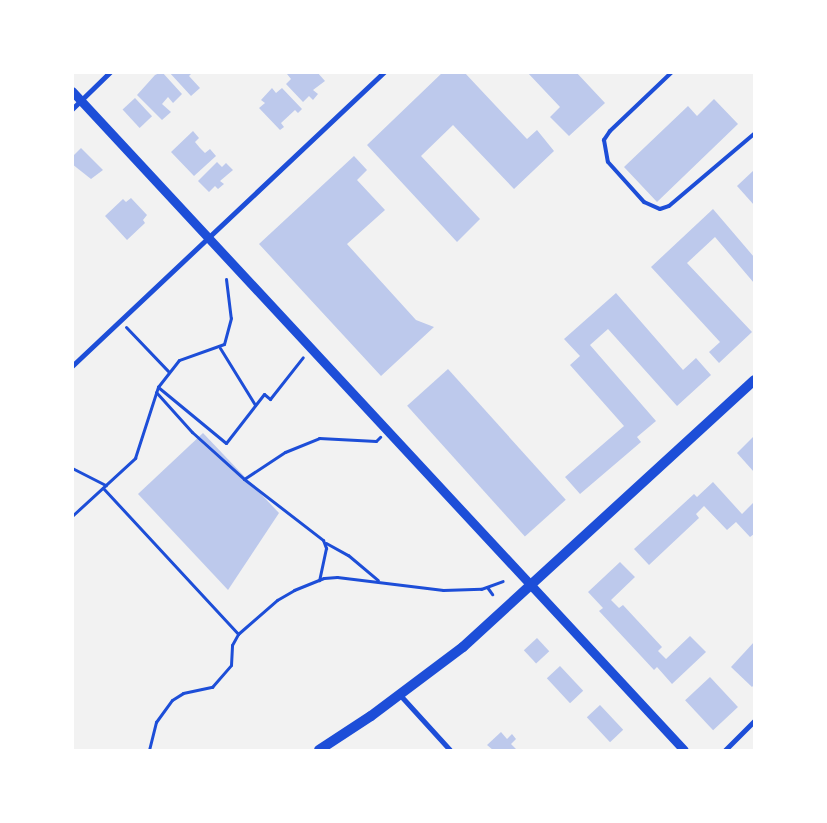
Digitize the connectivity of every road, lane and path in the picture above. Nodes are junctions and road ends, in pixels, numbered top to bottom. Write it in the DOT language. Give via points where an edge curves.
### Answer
graph roads {
  1 [pos="110,72"];
  2 [pos="384,72"];
  3 [pos="672,72"];
  4 [pos="72,91"];
  5 [pos="81,100"];
  6 [pos="72,109"];
  7 [pos="754,134"];
  8 [pos="209,237"];
  9 [pos="226,279"];
  10 [pos="129,330"];
  11 [pos="220,348"];
  12 [pos="301,360"];
  13 [pos="72,366"];
  14 [pos="168,372"];
  15 [pos="754,380"];
  16 [pos="158,387"];
  17 [pos="156,392"];
  18 [pos="256,405"];
  19 [pos="376,441"];
  20 [pos="72,468"];
  21 [pos="244,478"];
  22 [pos="105,486"];
  23 [pos="72,516"];
  24 [pos="326,543"];
  25 [pos="319,580"];
  26 [pos="379,581"];
  27 [pos="502,581"];
  28 [pos="531,586"];
  29 [pos="487,588"];
  30 [pos="492,594"];
  31 [pos="238,634"];
  32 [pos="400,695"];
  33 [pos="754,721"];
  34 [pos="149,750"];
  35 [pos="319,750"];
  36 [pos="450,750"];
  37 [pos="684,750"];
  38 [pos="726,750"];
  1 -- 5 [label="street"];
  2 -- 8 [label="street"];
  3 -- 7 [label="lane" via="610,131 603,145 612,167 644,202 660,209 669,206"];
  4 -- 5 [label="street"];
  5 -- 6 [label="street"];
  5 -- 8 [label="street"];
  8 -- 13 [label="street"];
  8 -- 28 [label="street"];
  9 -- 11 [label="path" via="231,324 228,339"];
  10 -- 14 [label="path"];
  11 -- 14 [label="path" via="186,356"];
  11 -- 18 [label="path" via="249,400"];
  12 -- 18 [label="path" via="270,399 264,394"];
  14 -- 16 [label="path"];
  15 -- 28 [label="main road"];
  16 -- 17 [label="path"];
  16 -- 18 [label="path" via="226,443"];
  17 -- 21 [label="path" via="192,432"];
  17 -- 22 [label="path" via="140,452"];
  19 -- 21 [label="path" via="320,438 285,452"];
  20 -- 22 [label="path"];
  21 -- 24 [label="path"];
  22 -- 23 [label="path"];
  22 -- 31 [label="path"];
  24 -- 25 [label="path"];
  24 -- 26 [label="path" via="348,555"];
  25 -- 26 [label="path" via="354,577"];
  25 -- 31 [label="path" via="277,600"];
  26 -- 29 [label="path" via="443,590"];
  27 -- 29 [label="path"];
  28 -- 32 [label="main road" via="463,647"];
  28 -- 37 [label="street"];
  29 -- 30 [label="path"];
  31 -- 34 [label="path" via="232,645 230,665 223,677 212,688 183,693 172,700 156,722"];
  32 -- 35 [label="main road"];
  32 -- 36 [label="street"];
  33 -- 38 [label="street"];
}
